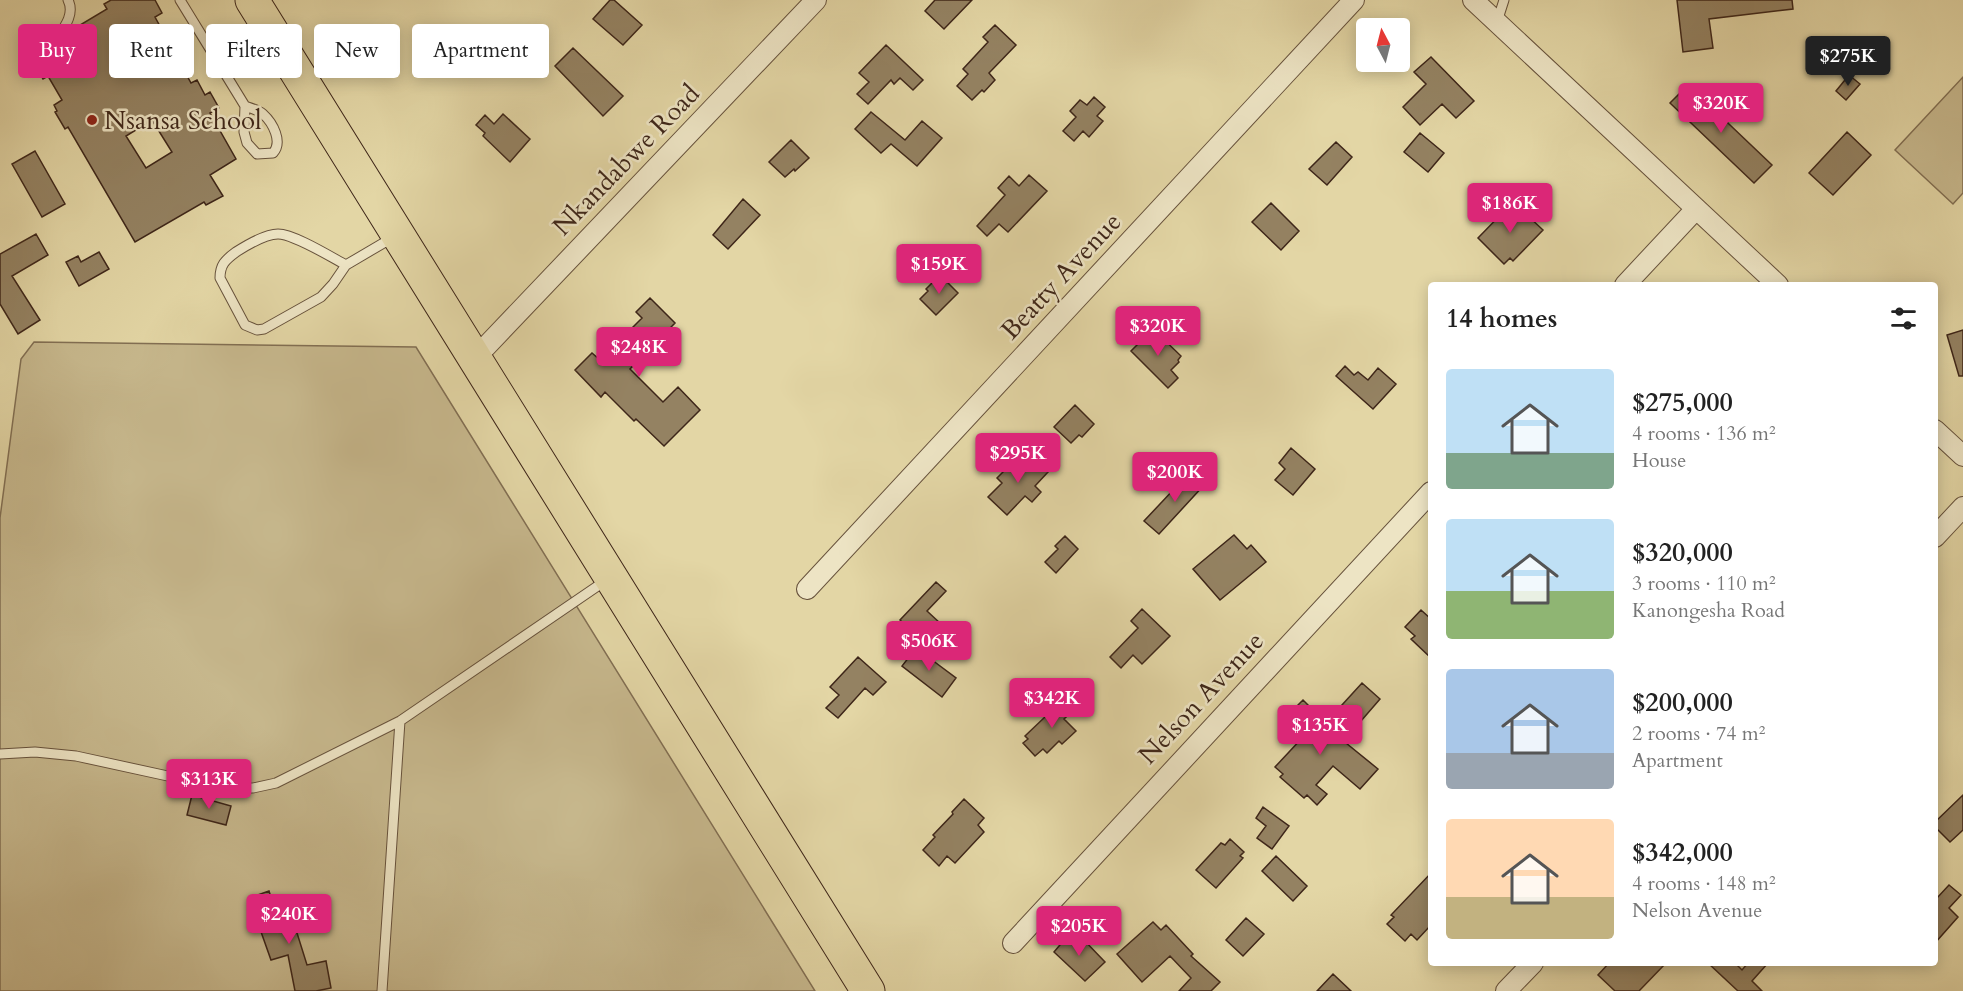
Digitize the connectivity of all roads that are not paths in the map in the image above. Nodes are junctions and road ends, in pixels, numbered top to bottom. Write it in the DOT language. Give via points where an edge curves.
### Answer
graph roads {
  1 [pos="68,0"];
  2 [pos="180,0"];
  3 [pos="252,0"];
  4 [pos="816,0"];
  5 [pos="1354,0"];
  6 [pos="1473,0"];
  7 [pos="1504,0"];
  8 [pos="1497,22"];
  9 [pos="65,24"];
  10 [pos="245,106"];
  11 [pos="1696,209"];
  12 [pos="398,234"];
  13 [pos="346,265"];
  14 [pos="1628,282"];
  15 [pos="1775,282"];
  16 [pos="475,358"];
  17 [pos="1938,433"];
  18 [pos="1963,456"];
  19 [pos="1428,495"];
  20 [pos="1963,507"];
  21 [pos="1938,534"];
  22 [pos="610,578"];
  23 [pos="807,589"];
  24 [pos="400,721"];
  25 [pos="0,754"];
  26 [pos="1013,943"];
  27 [pos="1530,966"];
  28 [pos="382,991"];
  29 [pos="868,991"];
  30 [pos="1506,991"];
  1 -- 9 [label="lane" via="72,7"];
  2 -- 10 [label="lane"];
  3 -- 12 [label="highway"];
  4 -- 16 [label="street, Nkandabwe Road"];
  5 -- 23 [label="street, Beatty Avenue"];
  6 -- 8 [label="street"];
  7 -- 8 [label="lane"];
  8 -- 11 [label="street"];
  10 -- 10 [label="lane" via="247,143 257,154 273,153 278,142 270,123 263,114"];
  11 -- 14 [label="street"];
  11 -- 15 [label="street"];
  12 -- 13 [label="lane"];
  12 -- 16 [label="highway"];
  13 -- 13 [label="lane" via="288,236 273,234 227,259 220,278 245,325 257,330 321,297"];
  16 -- 22 [label="highway"];
  17 -- 18 [label="street"];
  19 -- 26 [label="street, Nelson Avenue"];
  20 -- 21 [label="street"];
  22 -- 24 [label="lane"];
  22 -- 29 [label="highway"];
  24 -- 25 [label="lane" via="276,783 253,788 208,785 56,753"];
  24 -- 28 [label="lane"];
  27 -- 30 [label="street"];
}
